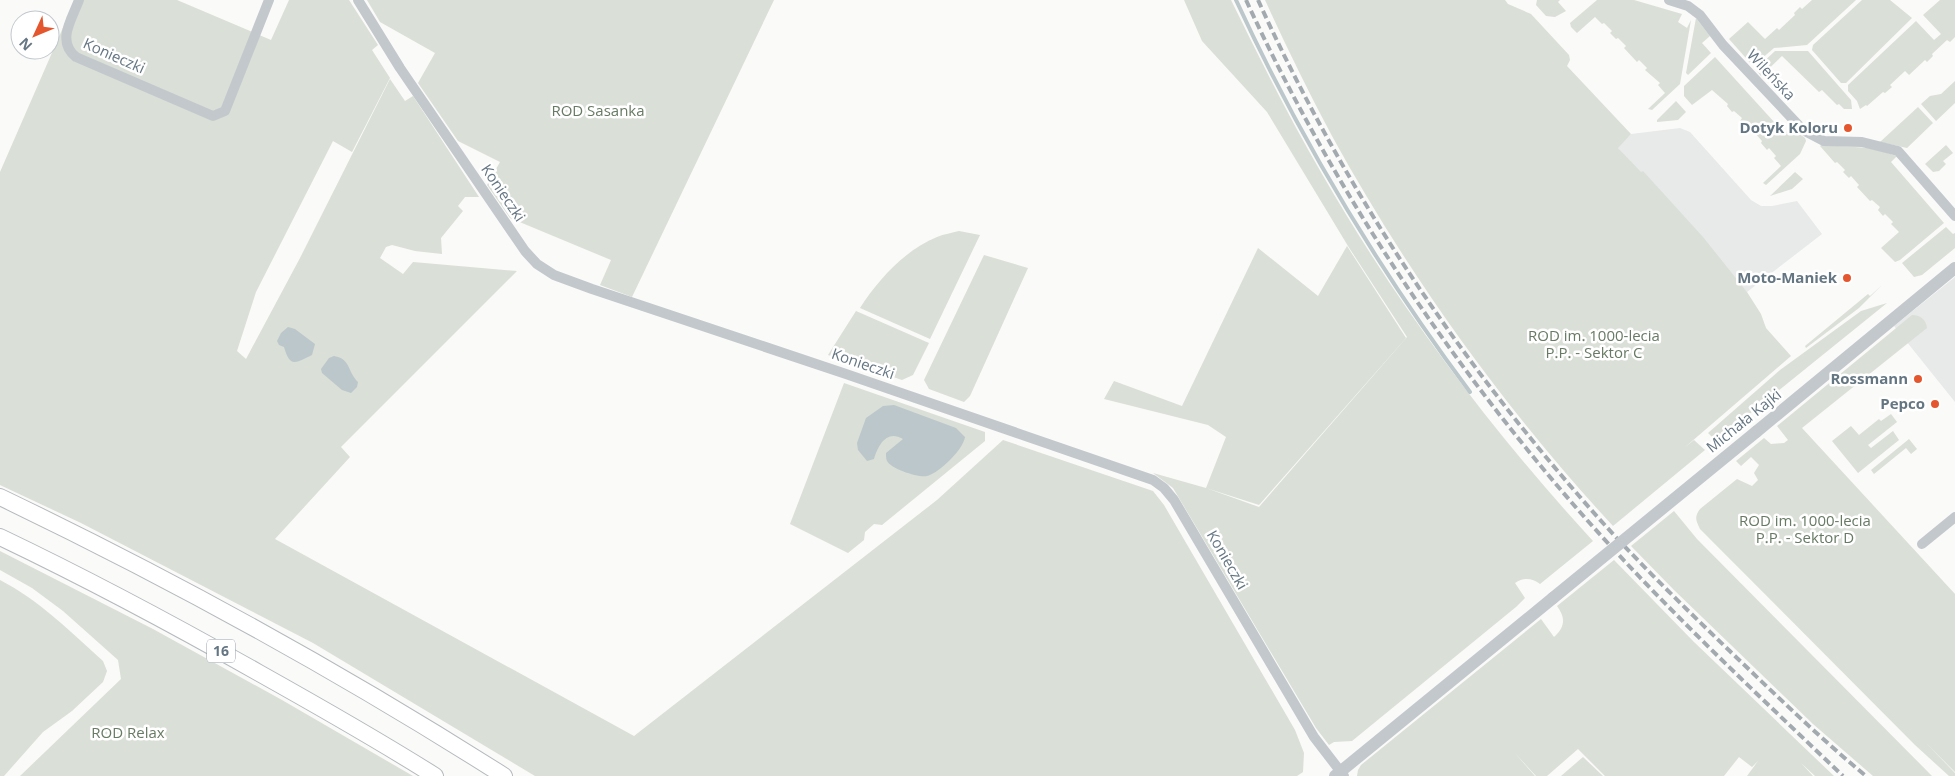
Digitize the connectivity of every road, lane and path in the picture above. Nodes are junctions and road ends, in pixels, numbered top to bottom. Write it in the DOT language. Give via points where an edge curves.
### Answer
graph roads {
  1 [pos="80,0"];
  2 [pos="268,0"];
  3 [pos="358,0"];
  4 [pos="1669,0"];
  5 [pos="1955,216"];
  6 [pos="1955,268"];
  7 [pos="0,497"];
  8 [pos="1955,517"];
  9 [pos="0,537"];
  10 [pos="1922,544"];
  11 [pos="1340,775"];
  12 [pos="435,776"];
  13 [pos="504,776"];
  1 -- 2 [label="street, Konieczki" via="66,34 66,43 76,58 213,116 225,111"];
  3 -- 11 [label="street, Konieczki" via="512,233 537,264 554,275 1153,480 1164,488"];
  4 -- 5 [label="street, Wileńska" via="1688,6 1700,15 1803,130 1824,140 1862,142 1898,151"];
  6 -- 11 [label="street, Michała Kajki, bridge"];
  7 -- 13 [label="main road, 16" via="230,614"];
  8 -- 10 [label="street"];
  9 -- 12 [label="main road, 16" via="212,647"];
}
